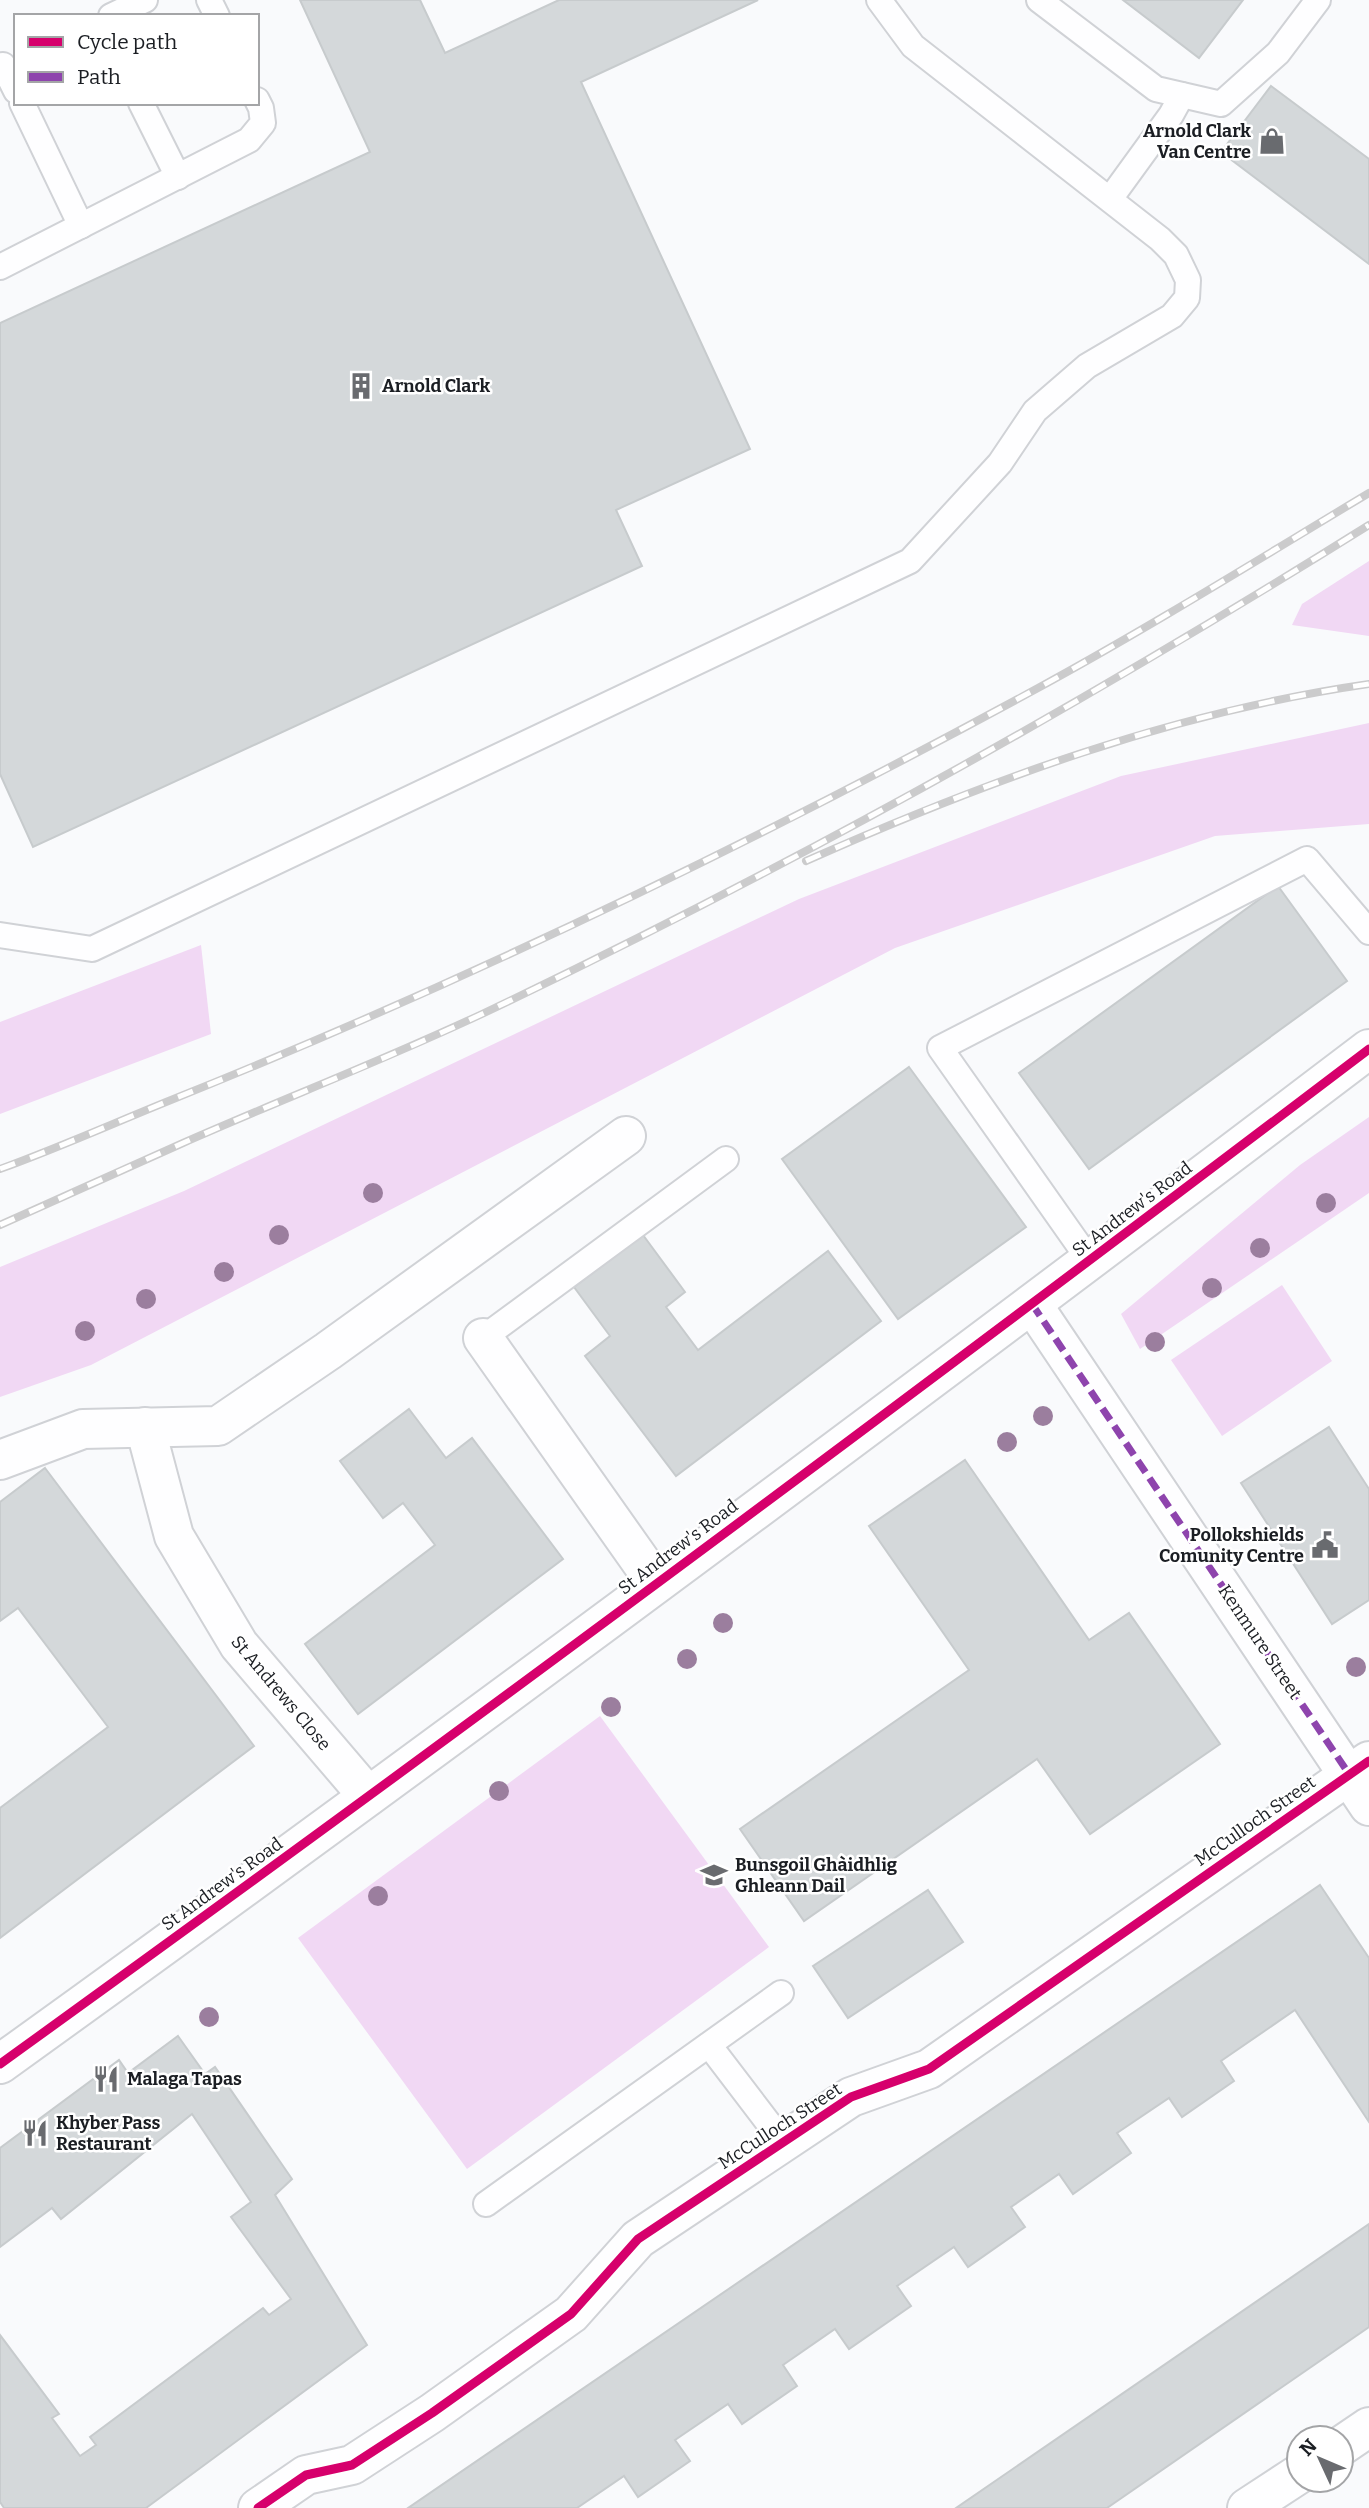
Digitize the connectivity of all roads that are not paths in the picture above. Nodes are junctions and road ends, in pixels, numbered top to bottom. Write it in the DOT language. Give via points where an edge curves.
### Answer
graph roads {
  1 [pos="145,0"];
  2 [pos="879,0"];
  3 [pos="1039,0"];
  4 [pos="1318,0"];
  5 [pos="115,14"];
  6 [pos="6,64"];
  7 [pos="14,86"];
  8 [pos="1182,95"];
  9 [pos="259,104"];
  10 [pos="23,105"];
  11 [pos="142,105"];
  12 [pos="178,177"];
  13 [pos="1110,199"];
  14 [pos="81,226"];
  15 [pos="0,267"];
  16 [pos="1369,932"];
  17 [pos="0,935"];
  18 [pos="1369,1049"];
  19 [pos="626,1136"];
  20 [pos="726,1159"];
  21 [pos="1090,1261"];
  22 [pos="1032,1304"];
  23 [pos="483,1338"];
  24 [pos="145,1427"];
  25 [pos="0,1460"];
  26 [pos="656,1584"];
  27 [pos="1359,1768"];
  28 [pos="368,1796"];
  29 [pos="1369,1806"];
  30 [pos="781,1993"];
  31 [pos="709,2045"];
  32 [pos="0,2064"];
  33 [pos="783,2142"];
  34 [pos="486,2204"];
  35 [pos="1285,2483"];
  36 [pos="258,2508"];
  37 [pos="1247,2508"];
  1 -- 5 [label="lane"];
  2 -- 13 [label="lane" via="912,46"];
  3 -- 8 [label="lane" via="1156,89"];
  4 -- 8 [label="lane" via="1278,53 1221,104"];
  6 -- 7 [label="lane"];
  8 -- 13 [label="lane"];
  9 -- 12 [label="lane" via="262,123 249,140"];
  10 -- 14 [label="lane"];
  11 -- 12 [label="lane"];
  12 -- 14 [label="lane"];
  13 -- 17 [label="lane" via="1176,255 1188,280 1187,298 1172,316 1087,366 1035,411 1000,463 910,561 92,949"];
  14 -- 15 [label="lane"];
  16 -- 21 [label="lane" via="1307,859 940,1048"];
  18 -- 21 [label="street, St Andrew's Road"];
  19 -- 24 [label="street" via="218,1426"];
  20 -- 23 [label="lane"];
  21 -- 22 [label="street, St Andrew's Road"];
  22 -- 26 [label="street, St Andrew's Road"];
  22 -- 27 [label="street, Kenmure Street"];
  23 -- 26 [label="street"];
  24 -- 25 [label="street" via="83,1429"];
  24 -- 28 [label="street, St Andrews Close" via="174,1536 239,1645"];
  26 -- 28 [label="street, St Andrew's Road"];
  27 -- 29 [label="street, Kenmure Street"];
  27 -- 33 [label="street, McCulloch Street" via="929,2069 851,2096"];
  28 -- 32 [label="street, St Andrew's Road"];
  30 -- 31 [label="lane"];
  31 -- 33 [label="lane"];
  31 -- 34 [label="lane"];
  33 -- 36 [label="street, McCulloch Street" via="638,2239 571,2314 432,2413 352,2465 306,2475"];
  35 -- 37 [label="street"];
}
